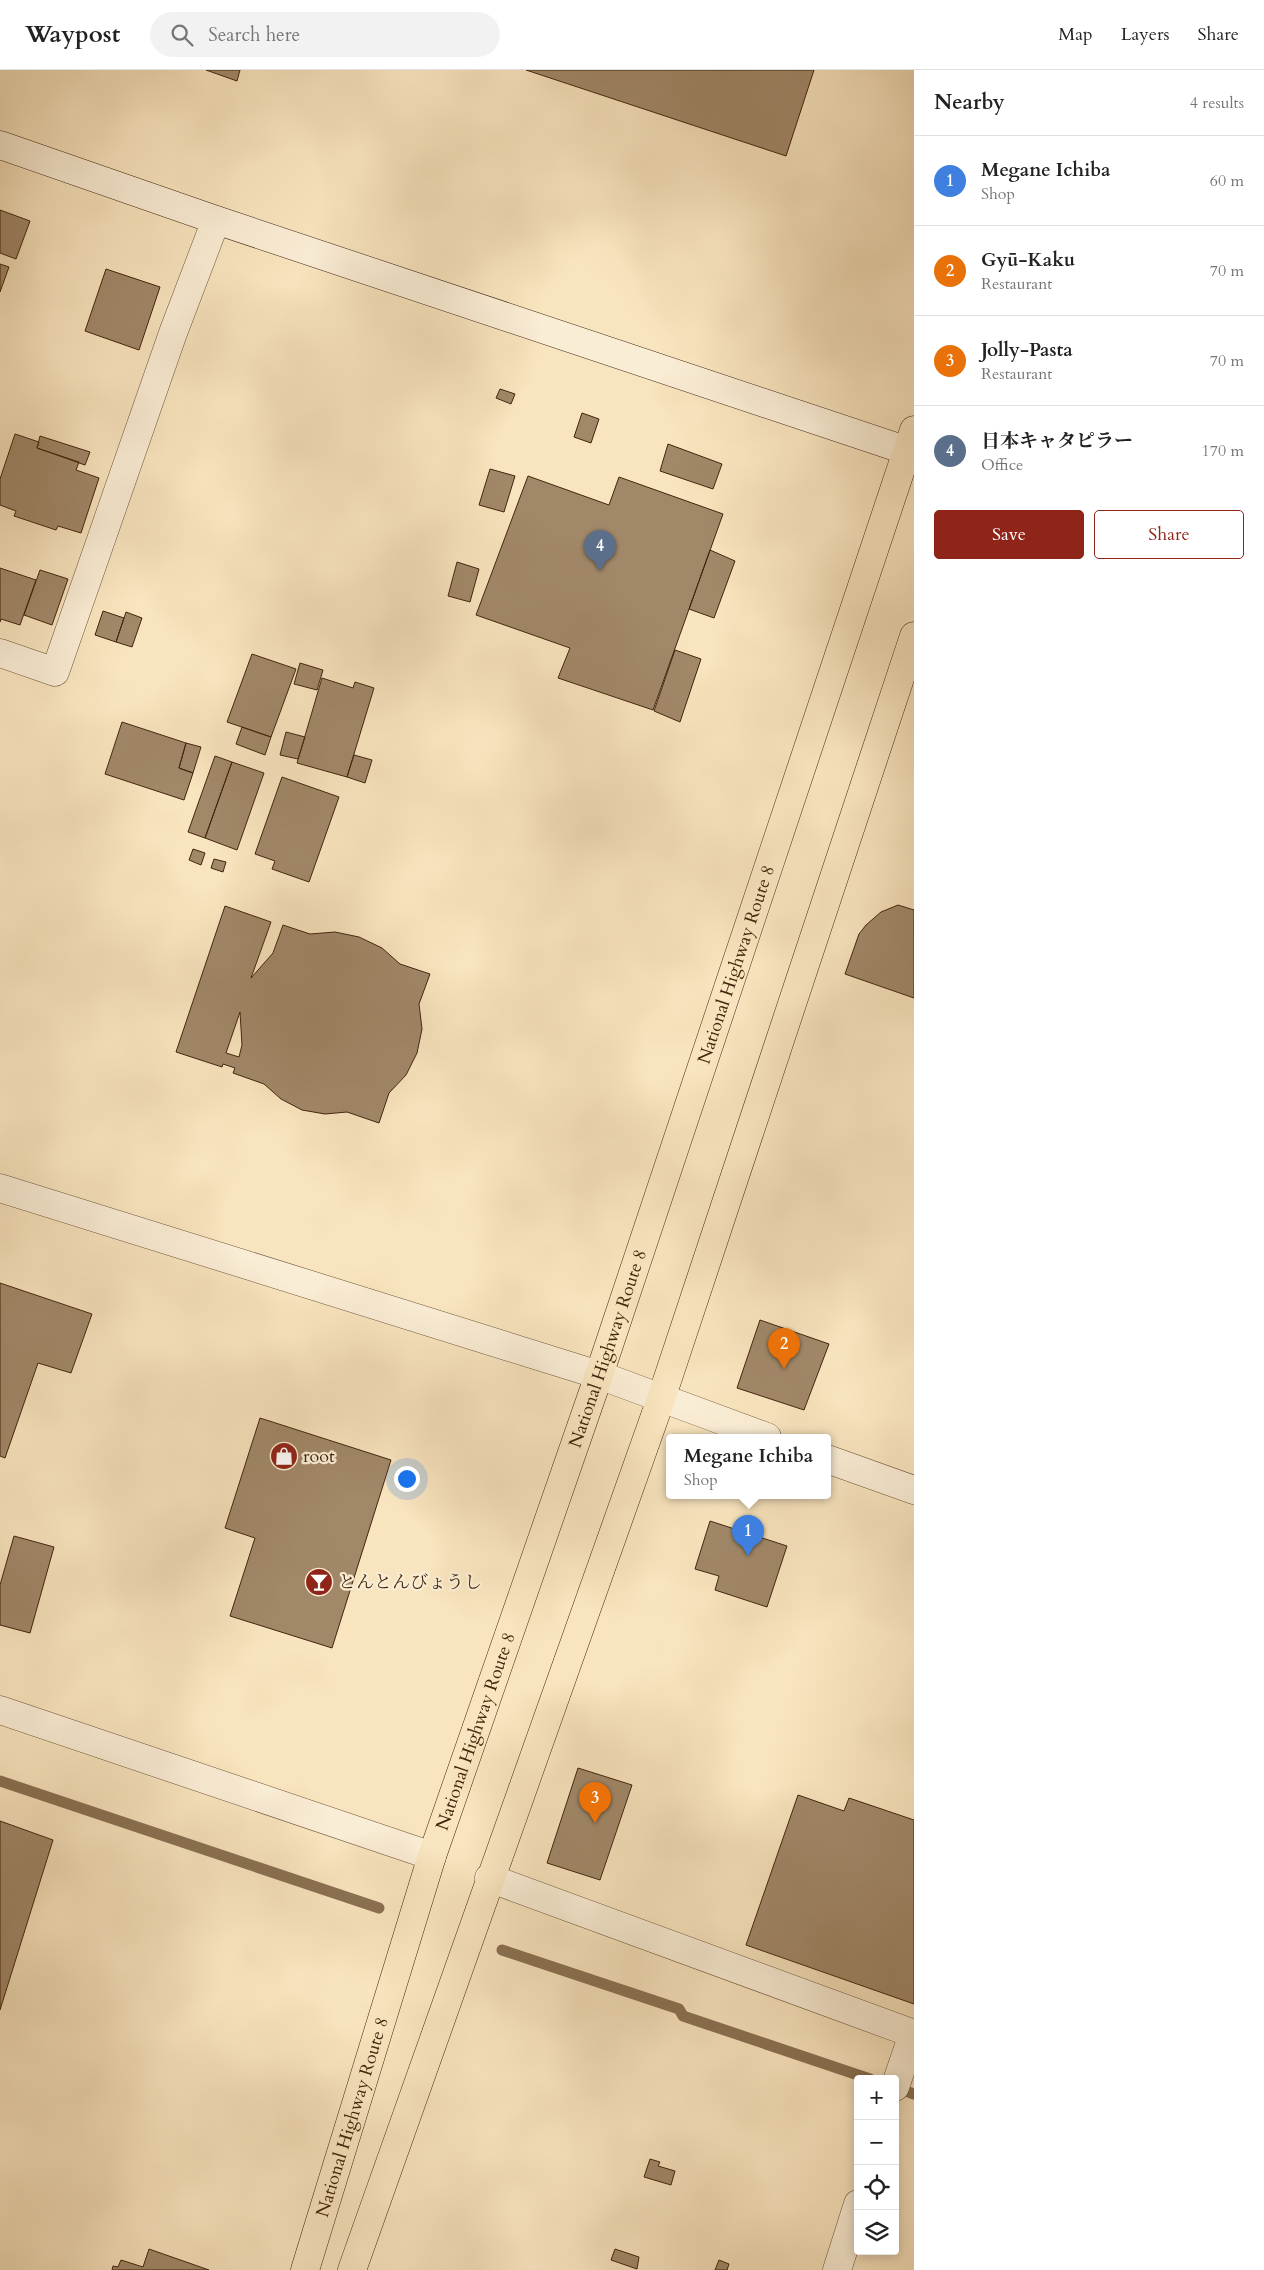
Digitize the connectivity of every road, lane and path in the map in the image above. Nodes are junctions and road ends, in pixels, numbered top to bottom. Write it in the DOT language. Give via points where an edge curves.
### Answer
graph roads {
  1 [pos="0,145"];
  2 [pos="216,220"];
  3 [pos="912,444"];
  4 [pos="914,636"];
  5 [pos="0,653"];
  6 [pos="0,1188"];
  7 [pos="600,1375"];
  8 [pos="660,1399"];
  9 [pos="759,1434"];
  10 [pos="831,1460"];
  11 [pos="914,1490"];
  12 [pos="0,1710"];
  13 [pos="432,1856"];
  14 [pos="489,1878"];
  15 [pos="913,2034"];
  16 [pos="899,2076"];
  17 [pos="856,2210"];
  18 [pos="305,2270"];
  19 [pos="352,2270"];
  20 [pos="837,2270"];
  1 -- 2 [label="street"];
  2 -- 3 [label="street"];
  2 -- 5 [label="street" via="173,333 55,672"];
  3 -- 7 [label="highway, National Highway Route 8"];
  4 -- 8 [label="highway"];
  6 -- 7 [label="street"];
  7 -- 8 [label="street"];
  7 -- 13 [label="highway, National Highway Route 8"];
  8 -- 9 [label="street"];
  8 -- 14 [label="highway"];
  10 -- 11 [label="street"];
  12 -- 13 [label="street"];
  13 -- 18 [label="highway, National Highway Route 8"];
  14 -- 15 [label="street"];
  14 -- 19 [label="highway"];
  15 -- 16 [label="street"];
  17 -- 20 [label="street"];
}
